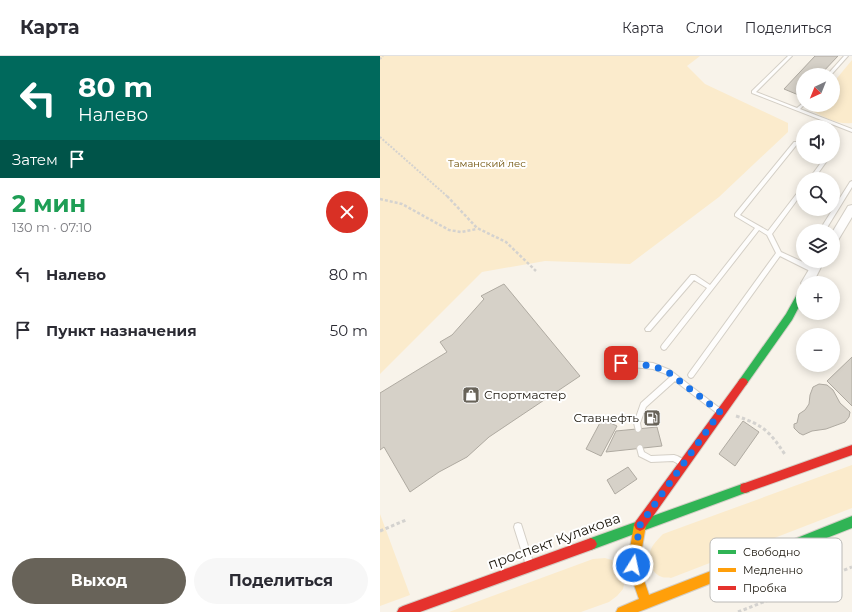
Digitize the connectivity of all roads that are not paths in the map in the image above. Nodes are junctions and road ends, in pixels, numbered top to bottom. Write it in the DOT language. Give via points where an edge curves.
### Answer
graph roads {
  1 [pos="790,56"];
  2 [pos="846,56"];
  3 [pos="835,68"];
  4 [pos="796,110"];
  5 [pos="802,112"];
  6 [pos="852,131"];
  7 [pos="796,143"];
  8 [pos="822,164"];
  9 [pos="816,172"];
  10 [pos="852,183"];
  11 [pos="796,198"];
  12 [pos="852,209"];
  13 [pos="826,224"];
  14 [pos="758,228"];
  15 [pos="840,228"];
  16 [pos="769,234"];
  17 [pos="779,253"];
  18 [pos="796,260"];
  19 [pos="711,288"];
  20 [pos="796,304"];
  21 [pos="648,329"];
  22 [pos="664,348"];
  23 [pos="614,365"];
  24 [pos="690,375"];
  25 [pos="675,377"];
  26 [pos="720,412"];
  27 [pos="638,429"];
  28 [pos="640,448"];
  29 [pos="852,450"];
  30 [pos="684,464"];
  31 [pos="852,522"];
  32 [pos="640,525"];
  33 [pos="518,527"];
  34 [pos="811,538"];
  35 [pos="530,565"];
  36 [pos="710,578"];
  37 [pos="646,603"];
  38 [pos="403,612"];
  39 [pos="622,612"];
  1 -- 4 [label="lane" via="753,92"];
  2 -- 3 [label="lane"];
  5 -- 6 [label="lane"];
  7 -- 14 [label="lane" via="737,215"];
  8 -- 9 [label="lane"];
  10 -- 13 [label="lane"];
  11 -- 16 [label="lane"];
  12 -- 15 [label="street"];
  14 -- 16 [label="lane"];
  14 -- 19 [label="lane"];
  16 -- 17 [label="lane"];
  17 -- 18 [label="lane"];
  17 -- 24 [label="lane"];
  19 -- 21 [label="lane" via="693,277"];
  19 -- 22 [label="lane"];
  20 -- 26 [label="main road"];
  23 -- 25 [label="lane" via="621,363 653,366"];
  25 -- 26 [label="lane"];
  25 -- 27 [label="lane" via="643,405 637,423"];
  26 -- 30 [label="main road"];
  28 -- 30 [label="lane" via="641,454 651,459 674,458"];
  29 -- 32 [label="main road, проспект Кулакова"];
  30 -- 32 [label="main road"];
  31 -- 34 [label="main road"];
  32 -- 35 [label="main road, проспект Кулакова"];
  32 -- 37 [label="main road" via="633,565"];
  33 -- 35 [label="lane"];
  35 -- 38 [label="main road, проспект Кулакова"];
  36 -- 37 [label="main road"];
  37 -- 39 [label="main road"];
}
